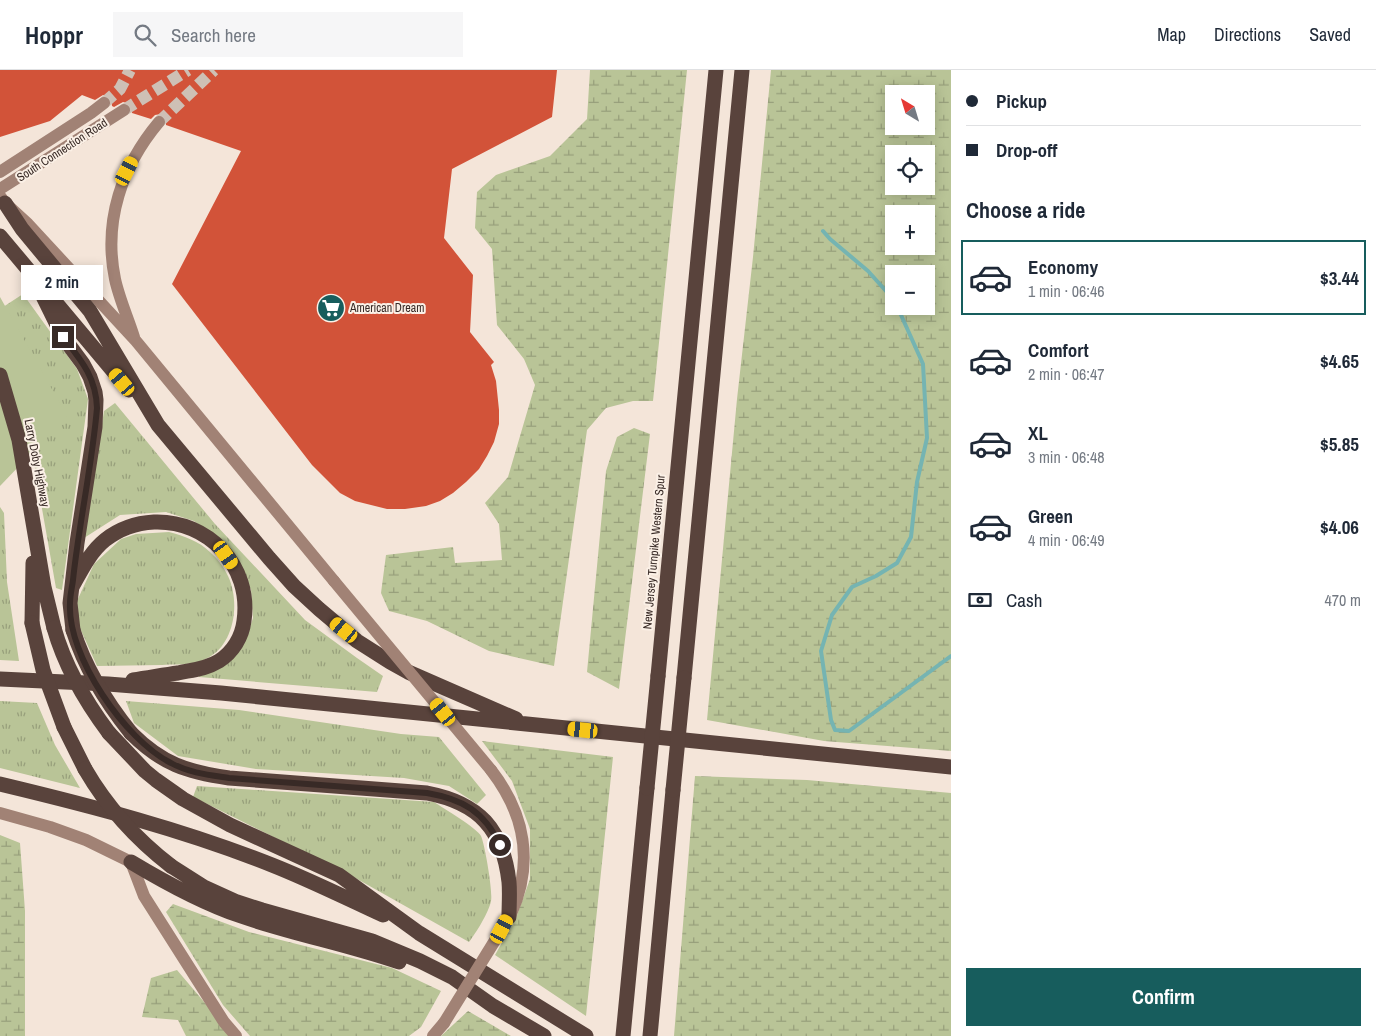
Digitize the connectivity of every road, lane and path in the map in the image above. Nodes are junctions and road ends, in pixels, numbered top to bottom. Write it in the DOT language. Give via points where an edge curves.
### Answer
graph roads {
  1 [pos="716,70"];
  2 [pos="742,70"];
  3 [pos="104,103"];
  4 [pos="124,110"];
  5 [pos="159,122"];
  6 [pos="4,169"];
  7 [pos="2,196"];
  8 [pos="0,236"];
  9 [pos="34,278"];
  10 [pos="136,341"];
  11 [pos="0,375"];
  12 [pos="158,425"];
  13 [pos="34,529"];
  14 [pos="72,587"];
  15 [pos="0,679"];
  16 [pos="108,684"];
  17 [pos="528,724"];
  18 [pos="951,767"];
  19 [pos="0,784"];
  20 [pos="0,813"];
  21 [pos="130,862"];
  22 [pos="506,923"];
  23 [pos="419,933"];
  24 [pos="493,1006"];
  25 [pos="650,1034"];
  26 [pos="236,1036"];
  27 [pos="434,1036"];
  28 [pos="544,1036"];
  29 [pos="586,1036"];
  30 [pos="623,1036"];
  1 -- 30 [label="highway, New Jersey Turnpike Western Spur, bridge"];
  2 -- 25 [label="highway, bridge"];
  3 -- 6 [label="street, South Connection Road"];
  4 -- 7 [label="street, South Connection Road" via="17,178"];
  5 -- 10 [label="street" via="127,171 118,195 111,233 115,281"];
  7 -- 10 [label="street"];
  7 -- 12 [label="highway" via="22,229 90,311"];
  8 -- 9 [label="highway"];
  9 -- 12 [label="highway"];
  9 -- 14 [label="highway" via="63,337 84,364 96,400"];
  10 -- 22 [label="street, bridge" via="502,785 521,828 524,851 519,894"];
  11 -- 13 [label="highway, Larry Doby Highway" via="19,440"];
  12 -- 17 [label="highway" via="281,572 331,620 408,672"];
  13 -- 23 [label="highway, bridge" via="44,587 61,651 89,705 109,733 145,771 183,800 339,875"];
  13 -- 24 [label="highway, bridge" via="32,622 45,675 64,726 85,768 102,796 141,841 171,866 209,889 243,904 392,949 452,977"];
  14 -- 16 [label="highway" via="104,540 130,526 151,522 179,524 204,534 220,547 240,580 245,615 241,634 220,660 196,670"];
  14 -- 22 [label="highway, bridge" via="73,630 82,655 115,712 131,733 152,751 180,768 203,774 427,793 462,803 486,822 500,845 509,884"];
  15 -- 16 [label="highway"];
  16 -- 17 [label="highway"];
  17 -- 18 [label="highway"];
  19 -- 23 [label="highway" via="109,811 231,850 318,884"];
  20 -- 21 [label="street" via="86,840"];
  21 -- 24 [label="highway" via="226,911 402,963"];
  21 -- 26 [label="street" via="144,896"];
  22 -- 27 [label="street, bridge"];
  23 -- 29 [label="highway"];
  24 -- 28 [label="highway"];
}
